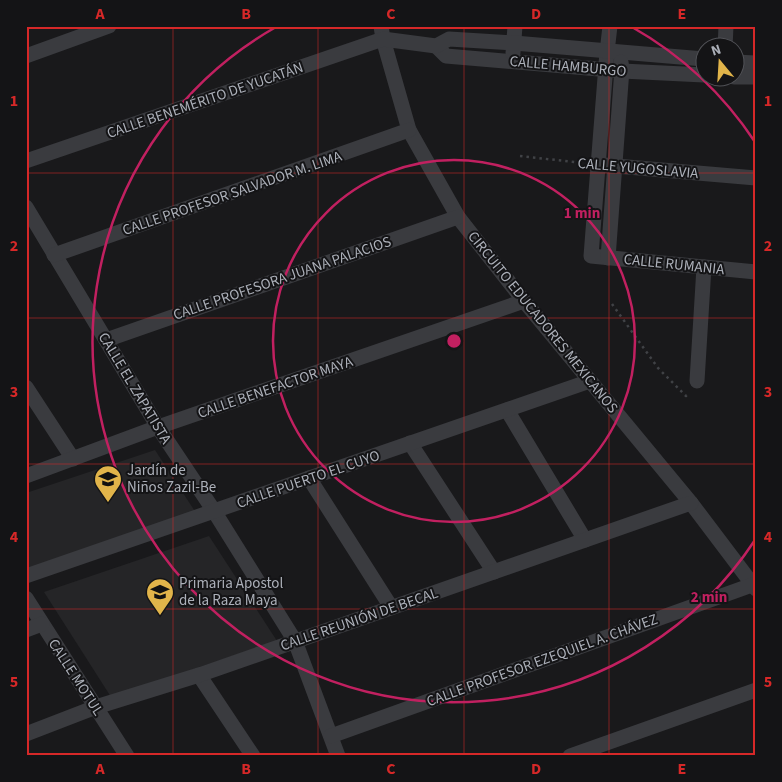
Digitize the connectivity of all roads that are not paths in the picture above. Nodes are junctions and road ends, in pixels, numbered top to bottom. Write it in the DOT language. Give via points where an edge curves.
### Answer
graph roads {
  1 [pos="110,26"];
  2 [pos="516,26"];
  3 [pos="610,26"];
  4 [pos="382,33"];
  5 [pos="514,43"];
  6 [pos="436,46"];
  7 [pos="613,52"];
  8 [pos="26,56"];
  9 [pos="694,59"];
  10 [pos="513,62"];
  11 [pos="605,70"];
  12 [pos="622,71"];
  13 [pos="694,75"];
  14 [pos="409,130"];
  15 [pos="26,161"];
  16 [pos="598,165"];
  17 [pos="614,166"];
  18 [pos="756,178"];
  19 [pos="26,207"];
  20 [pos="458,216"];
  21 [pos="54,255"];
  22 [pos="608,258"];
  23 [pos="704,267"];
  24 [pos="756,272"];
  25 [pos="524,301"];
  26 [pos="106,340"];
  27 [pos="590,381"];
  28 [pos="697,381"];
  29 [pos="26,387"];
  30 [pos="507,410"];
  31 [pos="158,427"];
  32 [pos="410,443"];
  33 [pos="73,459"];
  34 [pos="26,476"];
  35 [pos="310,478"];
  36 [pos="691,504"];
  37 [pos="214,511"];
  38 [pos="585,540"];
  39 [pos="494,572"];
  40 [pos="26,576"];
  41 [pos="754,587"];
  42 [pos="26,598"];
  43 [pos="391,607"];
  44 [pos="42,624"];
  45 [pos="26,630"];
  46 [pos="295,641"];
  47 [pos="199,675"];
  48 [pos="756,690"];
  49 [pos="96,707"];
  50 [pos="26,734"];
  51 [pos="331,736"];
  52 [pos="595,752"];
  53 [pos="127,756"];
  54 [pos="254,756"];
  55 [pos="338,756"];
  56 [pos="570,756"];
  1 -- 8 [label="street"];
  2 -- 5 [label="street"];
  3 -- 7 [label="street"];
  4 -- 6 [label="street, CALLE HAMBURGO"];
  4 -- 14 [label="street, CIRCUITO EDUCADORES MEXICANOS"];
  4 -- 15 [label="street, CALLE BENEMÉRITO DE YUCATÁN"];
  5 -- 6 [label="street, CALLE HAMBURGO" via="449,39"];
  5 -- 7 [label="street, CALLE HAMBURGO"];
  5 -- 10 [label="street"];
  6 -- 10 [label="street, CALLE HAMBURGO" via="446,56"];
  7 -- 9 [label="street, CALLE HAMBURGO"];
  7 -- 11 [label="street"];
  7 -- 12 [label="street"];
  10 -- 11 [label="street, CALLE HAMBURGO"];
  11 -- 12 [label="street, CALLE HAMBURGO"];
  11 -- 16 [label="street"];
  12 -- 13 [label="street, CALLE HAMBURGO"];
  12 -- 17 [label="street"];
  14 -- 20 [label="street, CIRCUITO EDUCADORES MEXICANOS"];
  14 -- 21 [label="street, CALLE PROFESOR SALVADOR M. LIMA"];
  16 -- 17 [label="street, CALLE YUGOSLAVIA"];
  16 -- 22 [label="street, CALLE RUMANIA" via="591,256"];
  17 -- 18 [label="street, CALLE YUGOSLAVIA"];
  17 -- 22 [label="street"];
  19 -- 21 [label="street, CALLE EL ZAPATISTA"];
  20 -- 25 [label="street, CIRCUITO EDUCADORES MEXICANOS"];
  20 -- 26 [label="street, CALLE PROFESORA JUANA PALACIOS"];
  21 -- 26 [label="street, CALLE EL ZAPATISTA"];
  22 -- 23 [label="street, CALLE RUMANIA"];
  23 -- 24 [label="street, CALLE RUMANIA"];
  23 -- 28 [label="street"];
  25 -- 27 [label="street, CIRCUITO EDUCADORES MEXICANOS"];
  25 -- 31 [label="street, CALLE BENEFACTOR MAYA"];
  26 -- 31 [label="street, CALLE EL ZAPATISTA"];
  27 -- 30 [label="street, CALLE PUERTO EL CUYO"];
  27 -- 36 [label="street, CIRCUITO EDUCADORES MEXICANOS"];
  29 -- 33 [label="street"];
  30 -- 32 [label="street, CALLE PUERTO EL CUYO"];
  30 -- 38 [label="street"];
  31 -- 33 [label="street, CALLE BENEFACTOR MAYA"];
  31 -- 37 [label="street, CALLE EL ZAPATISTA"];
  32 -- 35 [label="street, CALLE PUERTO EL CUYO"];
  32 -- 39 [label="street"];
  33 -- 34 [label="street, CALLE BENEFACTOR MAYA"];
  35 -- 37 [label="street, CALLE PUERTO EL CUYO"];
  35 -- 43 [label="street"];
  36 -- 38 [label="street, CALLE REUNIÓN DE BECAL"];
  36 -- 41 [label="street, CIRCUITO EDUCADORES MEXICANOS"];
  37 -- 40 [label="street, CALLE PUERTO EL CUYO"];
  37 -- 46 [label="street, CALLE EL ZAPATISTA"];
  38 -- 39 [label="street, CALLE REUNIÓN DE BECAL"];
  39 -- 43 [label="street, CALLE REUNIÓN DE BECAL"];
  41 -- 51 [label="street, CALLE PROFESOR EZEQUIEL A. CHÁVEZ"];
  42 -- 44 [label="street, CALLE MOTUL"];
  43 -- 46 [label="street, CALLE REUNIÓN DE BECAL"];
  44 -- 45 [label="street"];
  44 -- 49 [label="street, CALLE MOTUL"];
  46 -- 47 [label="street, CALLE REUNIÓN DE BECAL"];
  46 -- 51 [label="street, CALLE EL ZAPATISTA"];
  47 -- 49 [label="street, CALLE REUNIÓN DE BECAL"];
  47 -- 54 [label="street"];
  48 -- 52 [label="street"];
  49 -- 50 [label="street, CALLE REUNIÓN DE BECAL"];
  49 -- 53 [label="street, CALLE MOTUL"];
  51 -- 55 [label="street, CALLE EL ZAPATISTA"];
  52 -- 56 [label="street"];
}
